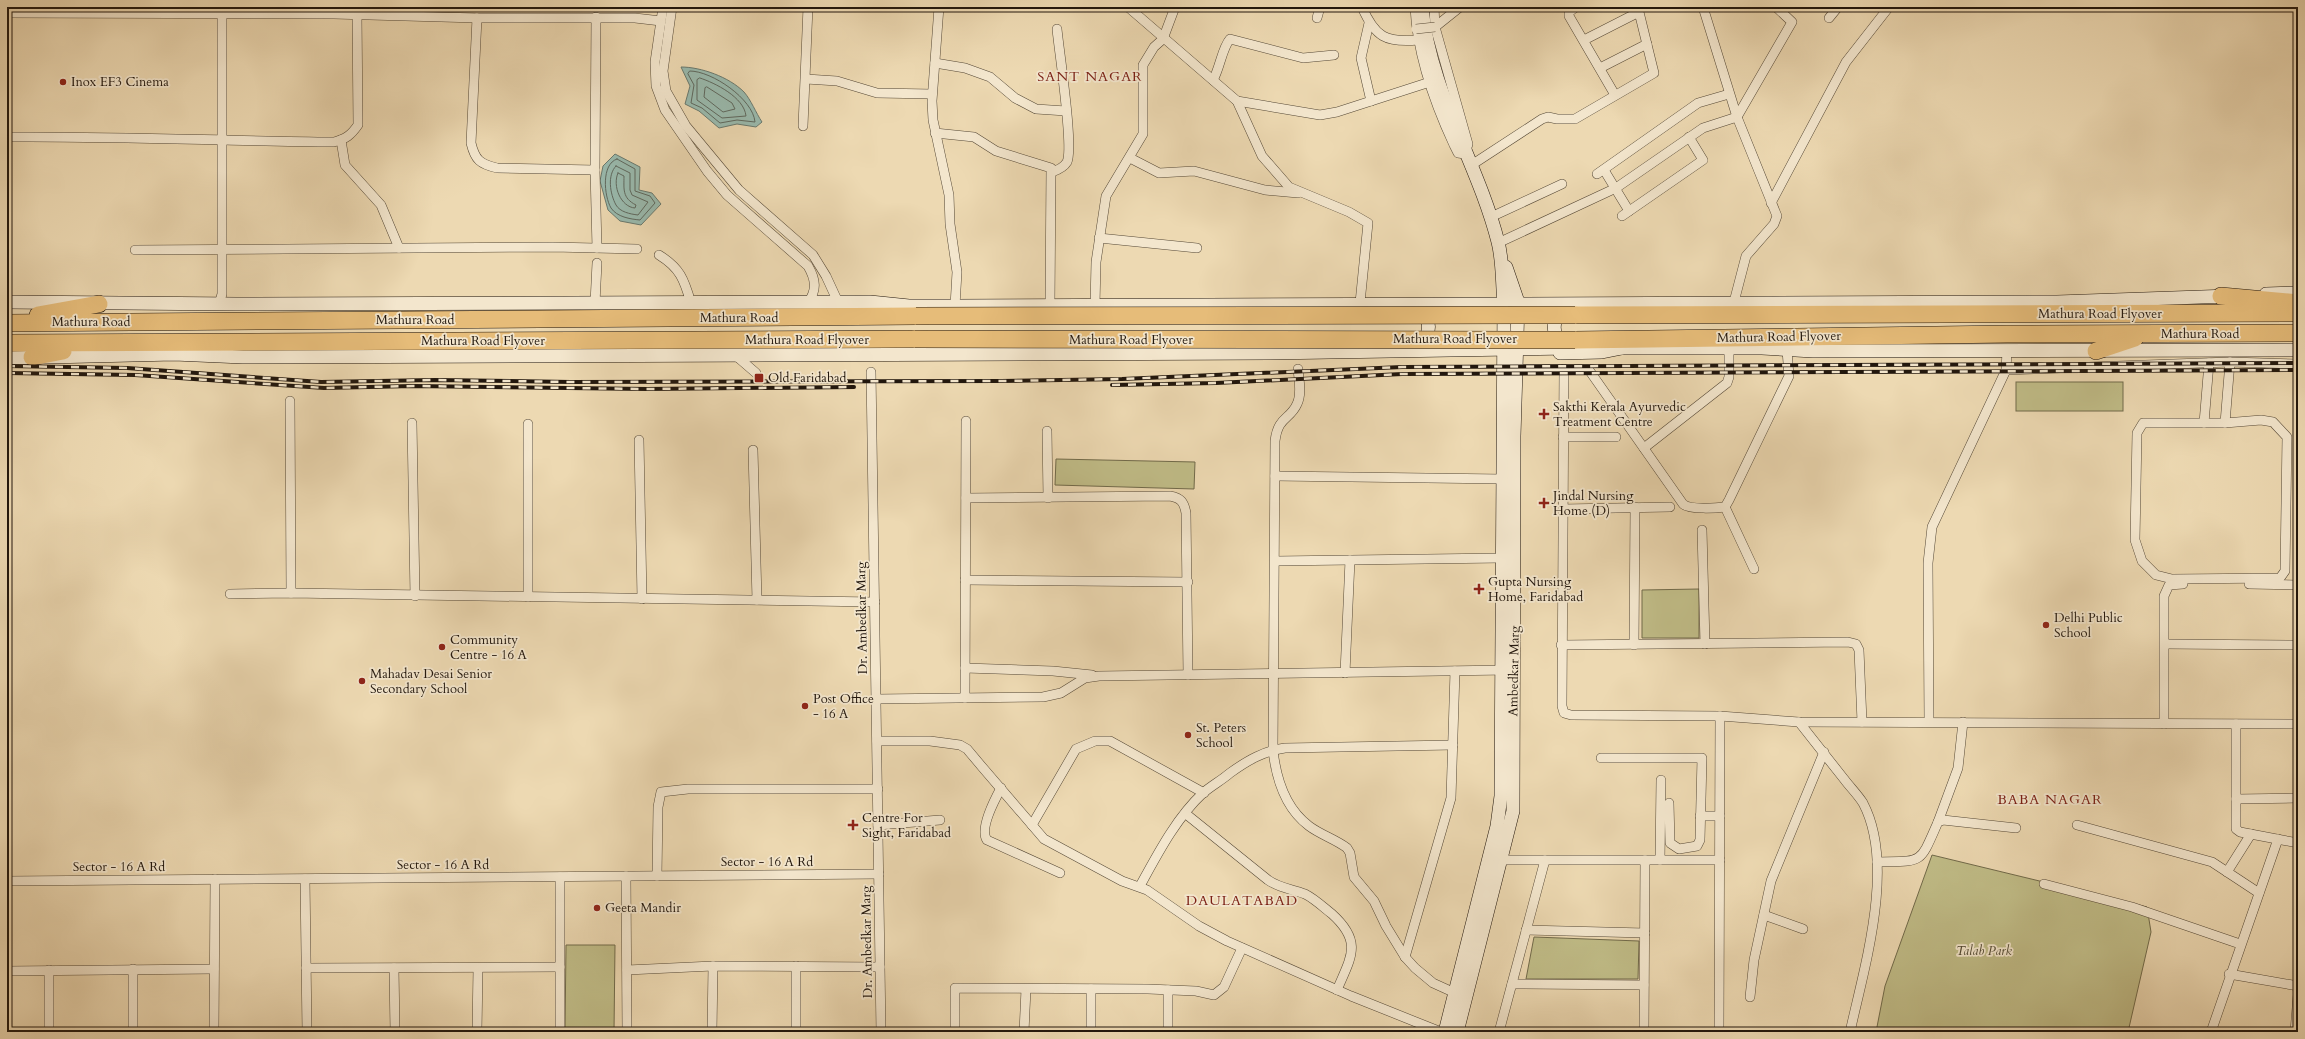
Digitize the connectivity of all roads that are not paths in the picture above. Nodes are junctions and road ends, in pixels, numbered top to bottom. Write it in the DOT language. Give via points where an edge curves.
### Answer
graph roads {
  1 [pos="663,7"];
  2 [pos="672,7"];
  3 [pos="808,7"];
  4 [pos="939,7"];
  5 [pos="1128,7"];
  6 [pos="1175,7"];
  7 [pos="1320,7"];
  8 [pos="1362,7"];
  9 [pos="1415,7"];
  10 [pos="1422,7"];
  11 [pos="1434,7"];
  12 [pos="1460,7"];
  13 [pos="1576,7"];
  14 [pos="1704,7"];
  15 [pos="1776,7"];
  16 [pos="1838,7"];
  17 [pos="1889,7"];
  18 [pos="51,10"];
  19 [pos="103,10"];
  20 [pos="7,13"];
  21 [pos="222,14"];
  22 [pos="357,14"];
  23 [pos="477,18"];
  24 [pos="596,18"];
  25 [pos="1317,18"];
  26 [pos="1829,18"];
  27 [pos="661,21"];
  28 [pos="1369,23"];
  29 [pos="1435,27"];
  30 [pos="1057,29"];
  31 [pos="1416,29"];
  32 [pos="1164,39"];
  33 [pos="1418,40"];
  34 [pos="1584,40"];
  35 [pos="1647,44"];
  36 [pos="1334,55"];
  37 [pos="935,63"];
  38 [pos="1600,68"];
  39 [pos="806,79"];
  40 [pos="1213,80"];
  41 [pos="1430,82"];
  42 [pos="932,94"];
  43 [pos="1729,94"];
  44 [pos="1615,95"];
  45 [pos="1371,100"];
  46 [pos="1237,101"];
  47 [pos="1066,111"];
  48 [pos="1738,117"];
  49 [pos="803,126"];
  50 [pos="936,133"];
  51 [pos="7,137"];
  52 [pos="1689,137"];
  53 [pos="341,140"];
  54 [pos="222,141"];
  55 [pos="1130,158"];
  56 [pos="1468,160"];
  57 [pos="595,170"];
  58 [pos="1052,172"];
  59 [pos="1562,184"];
  60 [pos="1616,188"];
  61 [pos="1300,193"];
  62 [pos="1771,203"];
  63 [pos="1491,217"];
  64 [pos="1099,238"];
  65 [pos="1499,245"];
  66 [pos="399,248"];
  67 [pos="597,248"];
  68 [pos="1197,248"];
  69 [pos="222,249"];
  70 [pos="637,249"];
  71 [pos="135,250"];
  72 [pos="659,255"];
  73 [pos="597,263"];
  74 [pos="2298,293"];
  75 [pos="2221,296"];
  76 [pos="7,302"];
  77 [pos="838,302"];
  78 [pos="1518,302"];
  79 [pos="1734,302"];
  80 [pos="595,303"];
  81 [pos="691,303"];
  82 [pos="808,303"];
  83 [pos="1360,303"];
  84 [pos="1418,303"];
  85 [pos="1504,303"];
  86 [pos="1568,303"];
  87 [pos="2298,303"];
  88 [pos="99,304"];
  89 [pos="219,304"];
  90 [pos="1050,305"];
  91 [pos="1095,305"];
  92 [pos="901,306"];
  93 [pos="955,306"];
  94 [pos="2298,313"];
  95 [pos="822,317"];
  96 [pos="9,323"];
  97 [pos="2253,333"];
  98 [pos="2298,333"];
  99 [pos="2146,334"];
  100 [pos="2298,342"];
  101 [pos="7,343"];
  102 [pos="115,343"];
  103 [pos="1568,348"];
  104 [pos="1622,348"];
  105 [pos="1729,348"];
  106 [pos="1503,350"];
  107 [pos="1787,350"];
  108 [pos="2298,350"];
  109 [pos="1417,351"];
  110 [pos="1517,351"];
  111 [pos="2007,351"];
  112 [pos="2096,351"];
  113 [pos="734,354"];
  114 [pos="32,357"];
  115 [pos="7,358"];
  116 [pos="2230,362"];
  117 [pos="2209,363"];
  118 [pos="2298,364"];
  119 [pos="1517,368"];
  120 [pos="1298,369"];
  121 [pos="1564,369"];
  122 [pos="2006,370"];
  123 [pos="872,372"];
  124 [pos="756,373"];
  125 [pos="290,401"];
  126 [pos="966,422"];
  127 [pos="412,423"];
  128 [pos="2204,423"];
  129 [pos="2225,423"];
  130 [pos="528,424"];
  131 [pos="1047,430"];
  132 [pos="1563,437"];
  133 [pos="1616,437"];
  134 [pos="639,440"];
  135 [pos="1644,448"];
  136 [pos="753,450"];
  137 [pos="1275,476"];
  138 [pos="1503,479"];
  139 [pos="966,498"];
  140 [pos="1048,498"];
  141 [pos="1635,507"];
  142 [pos="1670,507"];
  143 [pos="1725,507"];
  144 [pos="1563,509"];
  145 [pos="1702,530"];
  146 [pos="1502,558"];
  147 [pos="1350,560"];
  148 [pos="1275,561"];
  149 [pos="1754,569"];
  150 [pos="966,580"];
  151 [pos="1188,582"];
  152 [pos="2298,585"];
  153 [pos="291,593"];
  154 [pos="230,594"];
  155 [pos="415,596"];
  156 [pos="528,598"];
  157 [pos="642,599"];
  158 [pos="757,600"];
  159 [pos="875,602"];
  160 [pos="1705,644"];
  161 [pos="2165,644"];
  162 [pos="1561,645"];
  163 [pos="1634,645"];
  164 [pos="2298,645"];
  165 [pos="965,668"];
  166 [pos="1508,670"];
  167 [pos="1455,671"];
  168 [pos="1345,673"];
  169 [pos="1274,674"];
  170 [pos="1188,675"];
  171 [pos="1099,676"];
  172 [pos="965,698"];
  173 [pos="876,699"];
  174 [pos="1720,716"];
  175 [pos="1799,722"];
  176 [pos="1862,722"];
  177 [pos="1929,722"];
  178 [pos="1963,722"];
  179 [pos="2164,724"];
  180 [pos="2236,724"];
  181 [pos="2298,724"];
  182 [pos="877,741"];
  183 [pos="1453,745"];
  184 [pos="1273,750"];
  185 [pos="1824,752"];
  186 [pos="1602,758"];
  187 [pos="1661,780"];
  188 [pos="1001,788"];
  189 [pos="878,789"];
  190 [pos="1204,793"];
  191 [pos="2298,798"];
  192 [pos="2236,799"];
  193 [pos="1669,803"];
  194 [pos="1186,814"];
  195 [pos="1700,816"];
  196 [pos="1720,816"];
  197 [pos="940,820"];
  198 [pos="1938,822"];
  199 [pos="878,825"];
  200 [pos="1032,825"];
  201 [pos="2077,825"];
  202 [pos="2016,828"];
  203 [pos="2251,834"];
  204 [pos="2278,839"];
  205 [pos="2298,843"];
  206 [pos="1494,860"];
  207 [pos="1545,860"];
  208 [pos="1645,860"];
  209 [pos="1660,860"];
  210 [pos="1720,860"];
  211 [pos="1877,862"];
  212 [pos="2227,872"];
  213 [pos="1060,873"];
  214 [pos="879,874"];
  215 [pos="626,876"];
  216 [pos="657,876"];
  217 [pos="560,877"];
  218 [pos="215,879"];
  219 [pos="305,879"];
  220 [pos="7,881"];
  221 [pos="2044,884"];
  222 [pos="1140,886"];
  223 [pos="2259,893"];
  224 [pos="1764,914"];
  225 [pos="1803,929"];
  226 [pos="1526,930"];
  227 [pos="1645,933"];
  228 [pos="2240,944"];
  229 [pos="1242,948"];
  230 [pos="1406,957"];
  231 [pos="713,966"];
  232 [pos="796,966"];
  233 [pos="880,966"];
  234 [pos="560,967"];
  235 [pos="306,968"];
  236 [pos="394,968"];
  237 [pos="478,968"];
  238 [pos="133,969"];
  239 [pos="214,969"];
  240 [pos="49,970"];
  241 [pos="627,970"];
  242 [pos="7,971"];
  243 [pos="2230,974"];
  244 [pos="1512,984"];
  245 [pos="1644,985"];
  246 [pos="2298,986"];
  247 [pos="1026,989"];
  248 [pos="1091,989"];
  249 [pos="1168,990"];
  250 [pos="1337,990"];
  251 [pos="1455,993"];
  252 [pos="2298,995"];
  253 [pos="1750,997"];
  254 [pos="2297,1017"];
  255 [pos="49,1032"];
  256 [pos="133,1032"];
  257 [pos="214,1032"];
  258 [pos="307,1032"];
  259 [pos="395,1032"];
  260 [pos="477,1032"];
  261 [pos="560,1032"];
  262 [pos="627,1032"];
  263 [pos="712,1032"];
  264 [pos="796,1032"];
  265 [pos="881,1032"];
  266 [pos="955,1032"];
  267 [pos="1024,1032"];
  268 [pos="1091,1032"];
  269 [pos="1168,1032"];
  270 [pos="1441,1032"];
  271 [pos="1445,1032"];
  272 [pos="1457,1032"];
  273 [pos="1499,1032"];
  274 [pos="1644,1032"];
  275 [pos="1719,1032"];
  276 [pos="1850,1032"];
  277 [pos="2211,1032"];
  278 [pos="2295,1032"];
  1 -- 27 [label="street"];
  2 -- 77 [label="street" via="664,71 666,91 682,120 739,190 813,255"];
  3 -- 39 [label="street"];
  4 -- 37 [label="street"];
  5 -- 32 [label="street"];
  6 -- 32 [label="street"];
  7 -- 25 [label="street"];
  8 -- 28 [label="street"];
  9 -- 31 [label="street"];
  10 -- 56 [label="main road" via="1433,64"];
  11 -- 29 [label="street"];
  12 -- 29 [label="street"];
  13 -- 34 [label="street" via="1569,12 1569,16"];
  14 -- 43 [label="street"];
  15 -- 48 [label="street" via="1792,22"];
  16 -- 26 [label="street"];
  17 -- 62 [label="street" via="1846,62"];
  18 -- 19 [label="street"];
  18 -- 20 [label="street"];
  19 -- 21 [label="street"];
  21 -- 22 [label="street"];
  21 -- 54 [label="street"];
  22 -- 23 [label="street"];
  22 -- 53 [label="street" via="358,125 352,134"];
  23 -- 24 [label="street"];
  23 -- 57 [label="street" via="471,144 475,158 483,164 497,168"];
  24 -- 27 [label="street"];
  24 -- 57 [label="street"];
  27 -- 82 [label="street" via="655,62 656,86 665,110 707,171 727,195 808,266 816,287"];
  28 -- 33 [label="street" via="1385,38 1398,42"];
  28 -- 45 [label="street" via="1361,58"];
  29 -- 31 [label="street, bridge"];
  29 -- 56 [label="street" via="1468,144"];
  30 -- 47 [label="street"];
  31 -- 33 [label="street"];
  32 -- 40 [label="street"];
  32 -- 55 [label="street" via="1154,47 1143,65 1143,134"];
  33 -- 41 [label="street"];
  34 -- 35 [label="street" via="1640,12"];
  34 -- 38 [label="street"];
  35 -- 38 [label="street"];
  35 -- 44 [label="street" via="1654,73"];
  36 -- 40 [label="street" via="1303,58 1230,39 1226,43 1220,67"];
  37 -- 42 [label="street"];
  37 -- 47 [label="street" via="965,68 990,77 1015,98 1036,109"];
  38 -- 44 [label="street"];
  39 -- 42 [label="street" via="837,80 877,93"];
  39 -- 49 [label="street"];
  40 -- 46 [label="street"];
  41 -- 45 [label="street"];
  41 -- 56 [label="street" via="1454,145 1458,153"];
  42 -- 50 [label="street"];
  43 -- 48 [label="street"];
  43 -- 60 [label="street" via="1698,103 1601,172"];
  44 -- 56 [label="street" via="1575,119 1542,119"];
  45 -- 46 [label="street" via="1320,115"];
  46 -- 61 [label="street" via="1262,156 1289,187"];
  47 -- 58 [label="street" via="1069,155 1064,166"];
  48 -- 52 [label="street" via="1703,128"];
  48 -- 62 [label="street"];
  50 -- 58 [label="street" via="974,137 996,151 1048,166"];
  50 -- 93 [label="street" via="949,195 950,224 957,272"];
  51 -- 54 [label="street" via="110,136"];
  52 -- 60 [label="street"];
  52 -- 60 [label="street" via="1703,160 1625,214"];
  53 -- 54 [label="street"];
  53 -- 66 [label="street" via="345,164 381,206"];
  54 -- 69 [label="street"];
  55 -- 61 [label="street" via="1159,173 1194,171 1265,190"];
  55 -- 64 [label="street" via="1106,196"];
  56 -- 63 [label="main road"];
  57 -- 67 [label="street"];
  58 -- 90 [label="street"];
  59 -- 63 [label="street"];
  60 -- 65 [label="street"];
  61 -- 83 [label="street" via="1349,212 1368,223"];
  62 -- 79 [label="street" via="1777,216 1774,224 1746,256"];
  63 -- 65 [label="main road"];
  64 -- 68 [label="street"];
  64 -- 91 [label="street"];
  65 -- 78 [label="main road, Ambedkar Marg"];
  65 -- 85 [label="main road, Ambedkar Marg"];
  66 -- 67 [label="street"];
  66 -- 69 [label="street"];
  67 -- 70 [label="street"];
  69 -- 71 [label="street"];
  69 -- 89 [label="street" via="222,294"];
  72 -- 81 [label="street" via="671,263 683,277"];
  73 -- 80 [label="street"];
  74 -- 75 [label="main road"];
  75 -- 79 [label="main road" via="2057,302"];
  75 -- 87 [label="highway"];
  76 -- 88 [label="main road"];
  77 -- 82 [label="main road"];
  77 -- 92 [label="main road" via="870,302"];
  78 -- 85 [label="main road"];
  78 -- 86 [label="main road"];
  78 -- 110 [label="main road, Ambedkar Marg"];
  79 -- 86 [label="main road"];
  80 -- 81 [label="main road"];
  80 -- 89 [label="main road"];
  81 -- 82 [label="main road"];
  83 -- 84 [label="main road"];
  83 -- 91 [label="main road"];
  84 -- 85 [label="main road"];
  84 -- 109 [label="main road" via="1428,318 1430,328 1428,336"];
  85 -- 106 [label="main road, Ambedkar Marg"];
  86 -- 103 [label="main road" via="1559,311 1554,321 1554,332 1558,342"];
  88 -- 89 [label="main road"];
  88 -- 96 [label="highway" via="39,314"];
  90 -- 91 [label="main road"];
  90 -- 93 [label="main road"];
  92 -- 93 [label="main road"];
  92 -- 95 [label="highway"];
  94 -- 95 [label="highway, Mathura Road Flyover, bridge"];
  95 -- 96 [label="highway, Mathura Road"];
  97 -- 98 [label="highway"];
  97 -- 99 [label="highway, Mathura Road"];
  97 -- 100 [label="highway"];
  99 -- 102 [label="highway, Mathura Road Flyover, bridge" via="1575,340 915,339"];
  99 -- 112 [label="highway"];
  101 -- 102 [label="highway, Mathura Road"];
  102 -- 114 [label="highway"];
  103 -- 104 [label="main road"];
  103 -- 110 [label="main road"];
  104 -- 105 [label="main road"];
  104 -- 110 [label="main road" via="1602,352"];
  105 -- 107 [label="main road"];
  105 -- 135 [label="street" via="1727,383"];
  106 -- 109 [label="main road"];
  106 -- 110 [label="main road"];
  106 -- 138 [label="main road, Ambedkar Marg"];
  107 -- 111 [label="main road"];
  107 -- 143 [label="street" via="1788,376"];
  108 -- 112 [label="main road"];
  109 -- 113 [label="main road" via="1270,354"];
  110 -- 119 [label="main road, Ambedkar Marg"];
  111 -- 112 [label="main road"];
  111 -- 122 [label="street"];
  113 -- 114 [label="main road" via="244,357 174,354"];
  113 -- 124 [label="street"];
  114 -- 115 [label="main road"];
  116 -- 117 [label="street"];
  116 -- 118 [label="street"];
  116 -- 129 [label="street"];
  117 -- 122 [label="street"];
  117 -- 128 [label="street"];
  119 -- 121 [label="street"];
  119 -- 166 [label="main road, Ambedkar Marg"];
  120 -- 137 [label="street" via="1297,405 1276,429"];
  121 -- 132 [label="street"];
  121 -- 135 [label="street" via="1584,369 1592,373"];
  122 -- 177 [label="street" via="1932,527 1928,563"];
  123 -- 159 [label="street, Dr. Ambedkar Marg"];
  125 -- 153 [label="street"];
  126 -- 139 [label="street"];
  127 -- 155 [label="street"];
  128 -- 129 [label="street"];
  128 -- 129 [label="street" via="2143,423 2137,433 2135,540 2142,561 2156,575 2172,579 2280,578 2286,564 2287,437 2273,422 2261,420"];
  130 -- 156 [label="street"];
  131 -- 140 [label="street"];
  132 -- 133 [label="street"];
  132 -- 144 [label="street"];
  134 -- 157 [label="street"];
  135 -- 143 [label="street" via="1685,506"];
  136 -- 158 [label="street"];
  137 -- 138 [label="street"];
  137 -- 148 [label="street"];
  138 -- 146 [label="main road, Ambedkar Marg"];
  139 -- 140 [label="street"];
  139 -- 150 [label="street"];
  140 -- 151 [label="street" via="1178,497 1185,506 1186,513"];
  141 -- 142 [label="street"];
  141 -- 144 [label="street"];
  141 -- 163 [label="street"];
  143 -- 149 [label="street"];
  144 -- 162 [label="street"];
  145 -- 160 [label="street"];
  146 -- 147 [label="street"];
  146 -- 166 [label="main road, Ambedkar Marg"];
  147 -- 148 [label="street"];
  147 -- 168 [label="street"];
  148 -- 169 [label="street"];
  150 -- 151 [label="street"];
  150 -- 165 [label="street"];
  151 -- 170 [label="street"];
  152 -- 161 [label="street" via="2169,585 2164,596"];
  153 -- 154 [label="street"];
  153 -- 155 [label="street"];
  155 -- 156 [label="street"];
  156 -- 157 [label="street"];
  157 -- 158 [label="street"];
  158 -- 159 [label="street"];
  159 -- 173 [label="street, Dr. Ambedkar Marg"];
  160 -- 163 [label="street"];
  160 -- 176 [label="street" via="1856,644 1859,650"];
  161 -- 164 [label="street"];
  161 -- 179 [label="street"];
  162 -- 163 [label="street"];
  162 -- 174 [label="street" via="1564,713"];
  165 -- 171 [label="street" via="1053,671"];
  165 -- 172 [label="street"];
  166 -- 167 [label="street"];
  166 -- 206 [label="main road, Ambedkar Marg" via="1513,811"];
  167 -- 168 [label="street"];
  167 -- 183 [label="street"];
  168 -- 169 [label="street"];
  169 -- 170 [label="street"];
  169 -- 184 [label="street"];
  170 -- 171 [label="street"];
  171 -- 172 [label="street" via="1085,678 1061,693 1043,698"];
  172 -- 173 [label="street"];
  173 -- 182 [label="street, Dr. Ambedkar Marg"];
  174 -- 175 [label="street"];
  174 -- 196 [label="street"];
  175 -- 176 [label="street"];
  175 -- 185 [label="street"];
  176 -- 177 [label="street"];
  177 -- 178 [label="street"];
  178 -- 179 [label="street"];
  178 -- 198 [label="street" via="1958,768"];
  179 -- 180 [label="street"];
  180 -- 181 [label="street"];
  180 -- 192 [label="street"];
  182 -- 188 [label="street" via="930,741 960,745 967,749"];
  182 -- 189 [label="street, Dr. Ambedkar Marg"];
  183 -- 184 [label="street"];
  183 -- 230 [label="street" via="1452,798"];
  184 -- 190 [label="street" via="1253,757"];
  184 -- 230 [label="street" via="1275,770 1287,800 1308,826 1347,848 1354,877 1374,901"];
  185 -- 211 [label="street" via="1862,803 1873,831"];
  185 -- 224 [label="street" via="1771,881"];
  186 -- 195 [label="street" via="1702,758"];
  187 -- 209 [label="street"];
  188 -- 200 [label="street"];
  188 -- 213 [label="street" via="988,818 985,837 987,840"];
  189 -- 199 [label="street, Dr. Ambedkar Marg"];
  189 -- 216 [label="street" via="688,789 661,792 658,807"];
  190 -- 194 [label="street"];
  190 -- 200 [label="street" via="1110,741 1095,741 1076,749"];
  191 -- 192 [label="street"];
  192 -- 203 [label="street" via="2236,829"];
  193 -- 195 [label="street" via="1670,843 1679,849 1697,846 1700,840"];
  194 -- 222 [label="street"];
  194 -- 250 [label="street" via="1276,886 1300,892 1315,900 1348,931 1353,950"];
  195 -- 196 [label="street"];
  196 -- 210 [label="street"];
  197 -- 199 [label="street"];
  198 -- 202 [label="street" via="1943,820"];
  198 -- 211 [label="street" via="1924,855 1913,861"];
  199 -- 214 [label="street, Dr. Ambedkar Marg"];
  200 -- 222 [label="street" via="1044,839 1057,847 1122,881"];
  201 -- 212 [label="street" via="2212,862"];
  203 -- 204 [label="street"];
  203 -- 212 [label="street"];
  204 -- 205 [label="street"];
  204 -- 223 [label="street"];
  206 -- 207 [label="street"];
  206 -- 251 [label="main road, Ambedkar Marg"];
  206 -- 272 [label="main road, Ambedkar Marg"];
  207 -- 208 [label="street"];
  207 -- 226 [label="street"];
  208 -- 209 [label="street"];
  208 -- 227 [label="street"];
  209 -- 210 [label="street"];
  210 -- 275 [label="street"];
  211 -- 276 [label="street" via="1871,936"];
  212 -- 223 [label="street"];
  214 -- 216 [label="street, Sector - 16 A Rd"];
  214 -- 233 [label="street, Dr. Ambedkar Marg"];
  215 -- 216 [label="street, Sector - 16 A Rd"];
  215 -- 217 [label="street, Sector - 16 A Rd"];
  215 -- 241 [label="street"];
  217 -- 219 [label="street, Sector - 16 A Rd"];
  217 -- 234 [label="street"];
  218 -- 219 [label="street, Sector - 16 A Rd"];
  218 -- 220 [label="street, Sector - 16 A Rd"];
  218 -- 239 [label="street"];
  219 -- 235 [label="street"];
  221 -- 228 [label="street" via="2132,907"];
  222 -- 229 [label="street" via="1198,926"];
  223 -- 228 [label="street"];
  224 -- 225 [label="street"];
  224 -- 253 [label="street" via="1754,960"];
  226 -- 227 [label="street"];
  226 -- 244 [label="street"];
  227 -- 245 [label="street"];
  228 -- 243 [label="street"];
  229 -- 249 [label="street" via="1224,987 1217,994"];
  229 -- 250 [label="street"];
  230 -- 251 [label="street" via="1433,983"];
  231 -- 232 [label="street"];
  231 -- 241 [label="street"];
  231 -- 263 [label="street"];
  232 -- 233 [label="street"];
  232 -- 264 [label="street"];
  233 -- 265 [label="street, Dr. Ambedkar Marg"];
  234 -- 237 [label="street"];
  234 -- 261 [label="street"];
  235 -- 236 [label="street"];
  235 -- 258 [label="street"];
  236 -- 237 [label="street"];
  236 -- 259 [label="street"];
  237 -- 260 [label="street"];
  238 -- 239 [label="street"];
  238 -- 240 [label="street"];
  238 -- 256 [label="street"];
  239 -- 257 [label="street"];
  240 -- 242 [label="street"];
  240 -- 255 [label="street"];
  241 -- 262 [label="street"];
  243 -- 246 [label="street"];
  243 -- 277 [label="street"];
  244 -- 245 [label="street"];
  244 -- 273 [label="street"];
  245 -- 274 [label="street"];
  247 -- 248 [label="street"];
  247 -- 266 [label="street" via="955,988"];
  247 -- 267 [label="street"];
  248 -- 249 [label="street"];
  248 -- 268 [label="street"];
  249 -- 269 [label="street"];
  250 -- 270 [label="street"];
  251 -- 271 [label="main road, Ambedkar Marg"];
  252 -- 254 [label="street"];
  254 -- 278 [label="street"];
}
